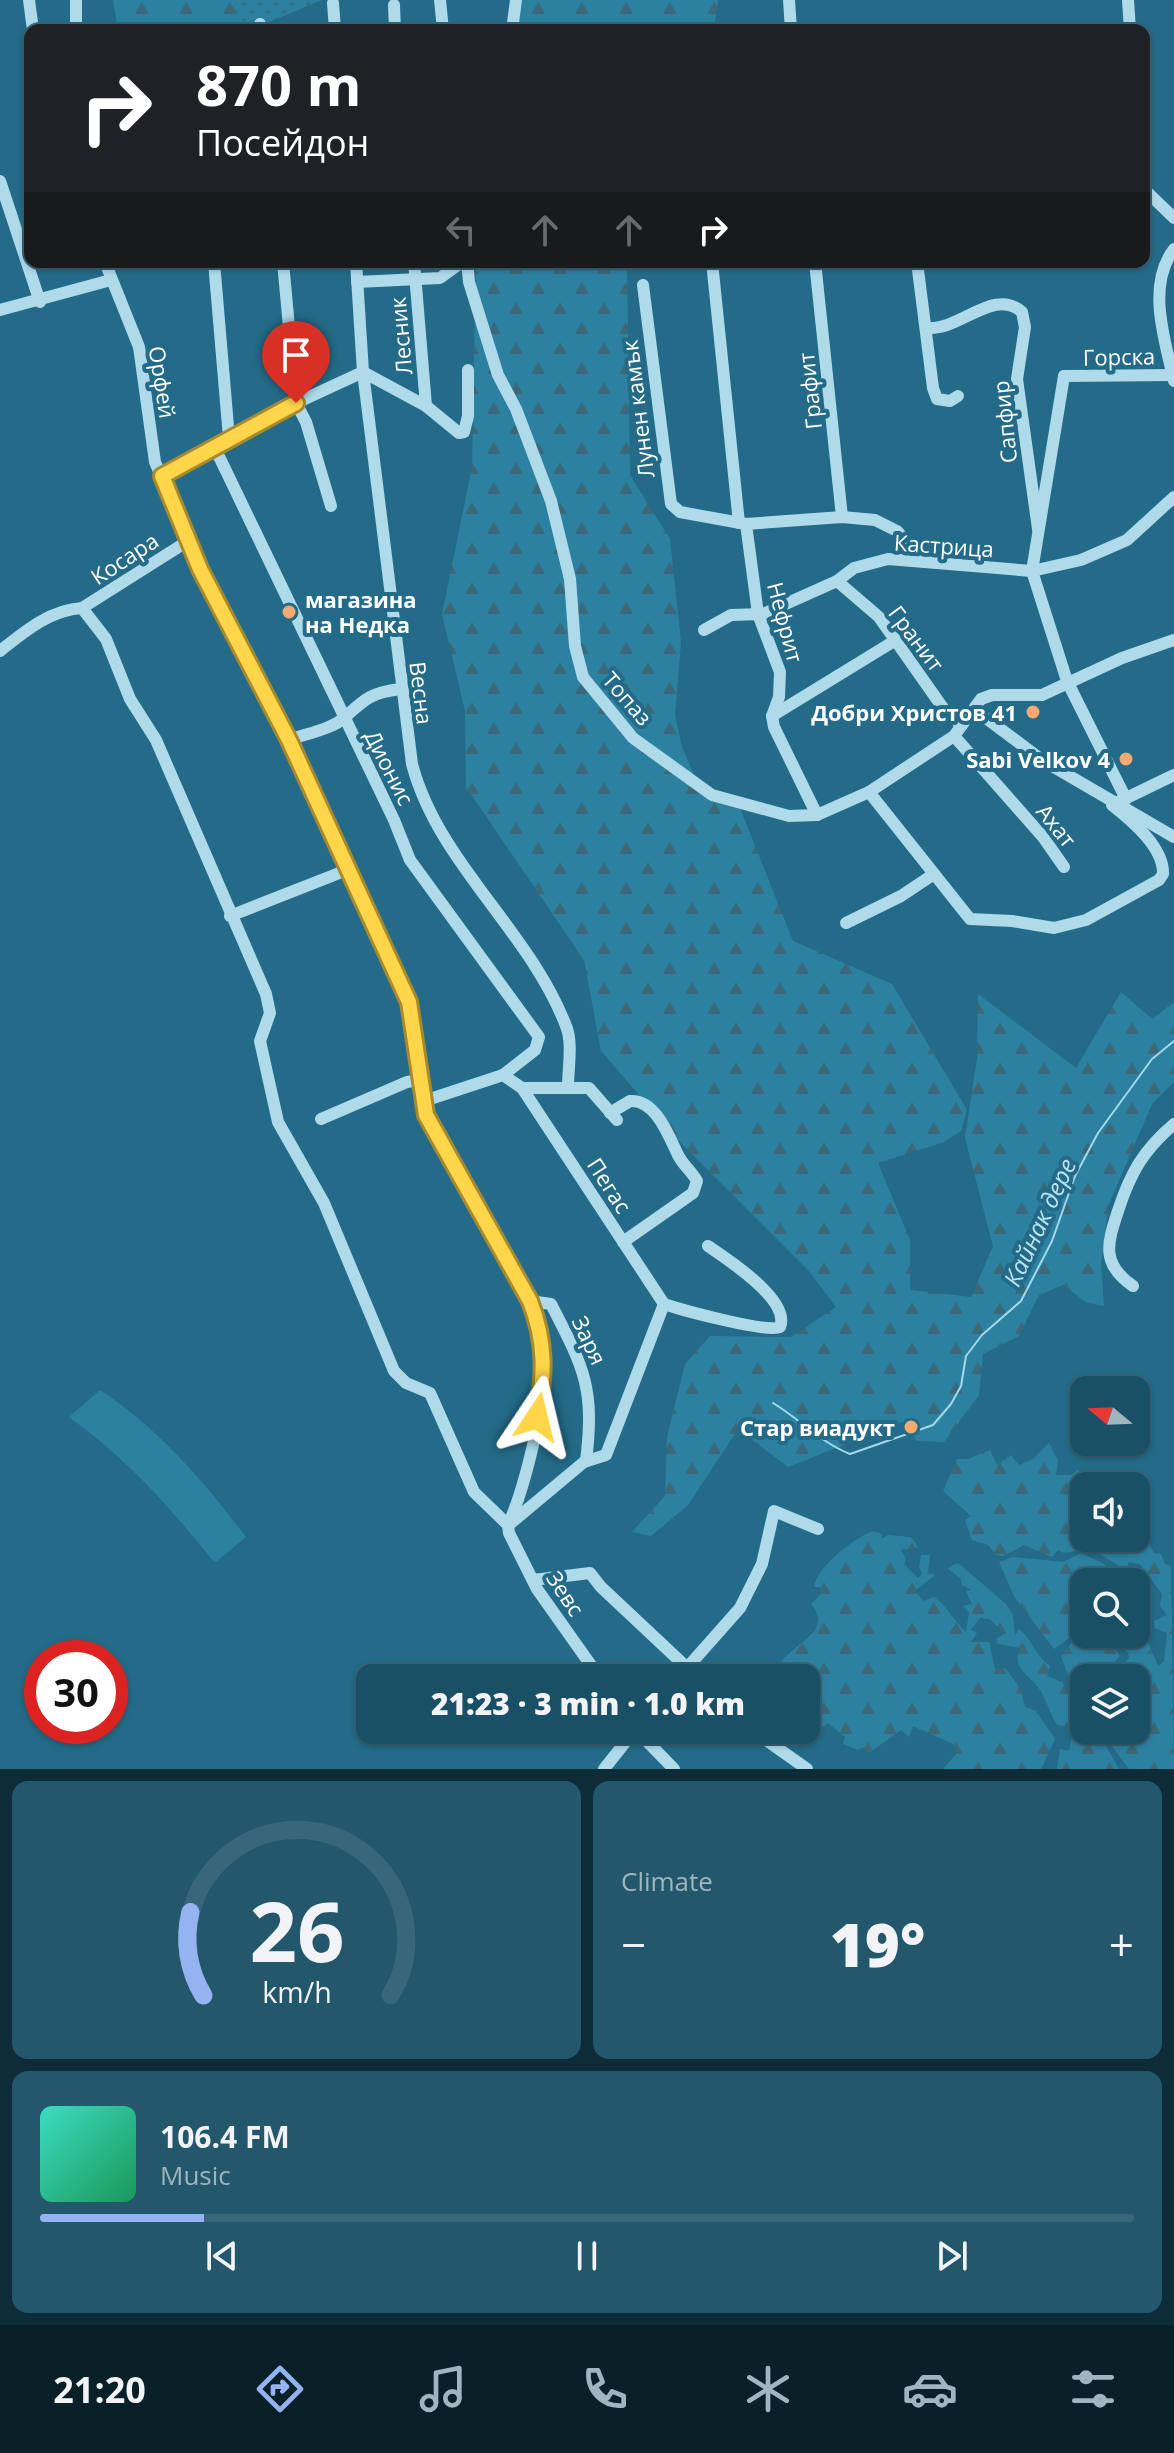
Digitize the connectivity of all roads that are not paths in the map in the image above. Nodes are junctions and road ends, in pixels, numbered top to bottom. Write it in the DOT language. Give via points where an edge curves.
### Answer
graph roads {
  1 [pos="29,0"];
  2 [pos="76,0"];
  3 [pos="440,0"];
  4 [pos="516,0"];
  5 [pos="789,0"];
  6 [pos="1128,0"];
  7 [pos="333,3"];
  8 [pos="394,5"];
  9 [pos="32,24"];
  10 [pos="76,24"];
  11 [pos="335,24"];
  12 [pos="395,24"];
  13 [pos="442,24"];
  14 [pos="513,24"];
  15 [pos="791,24"];
  16 [pos="1130,24"];
  17 [pos="0,181"];
  18 [pos="1150,195"];
  19 [pos="1174,218"];
  20 [pos="1174,249"];
  21 [pos="24,254"];
  22 [pos="29,268"];
  23 [pos="107,268"];
  24 [pos="215,268"];
  25 [pos="284,268"];
  26 [pos="356,268"];
  27 [pos="414,268"];
  28 [pos="455,268"];
  29 [pos="466,268"];
  30 [pos="713,268"];
  31 [pos="816,268"];
  32 [pos="918,268"];
  33 [pos="415,278"];
  34 [pos="111,280"];
  35 [pos="357,282"];
  36 [pos="643,285"];
  37 [pos="40,302"];
  38 [pos="0,310"];
  39 [pos="928,328"];
  40 [pos="468,370"];
  41 [pos="363,372"];
  42 [pos="1173,378"];
  43 [pos="958,396"];
  44 [pos="296,403"];
  45 [pos="426,406"];
  46 [pos="229,438"];
  47 [pos="214,446"];
  48 [pos="162,476"];
  49 [pos="1174,497"];
  50 [pos="331,506"];
  51 [pos="842,517"];
  52 [pos="743,524"];
  53 [pos="1039,536"];
  54 [pos="188,541"];
  55 [pos="925,562"];
  56 [pos="1032,571"];
  57 [pos="837,581"];
  58 [pos="82,608"];
  59 [pos="758,614"];
  60 [pos="704,630"];
  61 [pos="896,640"];
  62 [pos="1174,640"];
  63 [pos="0,651"];
  64 [pos="1067,681"];
  65 [pos="400,689"];
  66 [pos="975,710"];
  67 [pos="772,716"];
  68 [pos="344,718"];
  69 [pos="957,730"];
  70 [pos="289,740"];
  71 [pos="1174,775"];
  72 [pos="869,792"];
  73 [pos="1126,799"];
  74 [pos="1112,805"];
  75 [pos="817,815"];
  76 [pos="1174,837"];
  77 [pos="1064,867"];
  78 [pos="347,870"];
  79 [pos="934,874"];
  80 [pos="230,916"];
  81 [pos="846,923"];
  82 [pos="503,1075"];
  83 [pos="422,1080"];
  84 [pos="568,1086"];
  85 [pos="522,1088"];
  86 [pos="424,1101"];
  87 [pos="321,1119"];
  88 [pos="1174,1124"];
  89 [pos="623,1242"];
  90 [pos="708,1246"];
  91 [pos="1133,1286"];
  92 [pos="530,1301"];
  93 [pos="664,1304"];
  94 [pos="586,1461"];
  95 [pos="779,1497"];
  96 [pos="774,1511"];
  97 [pos="508,1525"];
  98 [pos="818,1529"];
  99 [pos="533,1580"];
  100 [pos="590,1664"];
  101 [pos="674,1664"];
  102 [pos="690,1664"];
  103 [pos="624,1744"];
  104 [pos="650,1744"];
  105 [pos="772,1744"];
  106 [pos="607,1765"];
  107 [pos="674,1769"];
  108 [pos="807,1769"];
  1 -- 9 [label="street"];
  2 -- 10 [label="street"];
  3 -- 13 [label="street"];
  4 -- 14 [label="street"];
  5 -- 15 [label="street"];
  6 -- 16 [label="street"];
  7 -- 11 [label="street"];
  8 -- 12 [label="street"];
  17 -- 21 [label="street"];
  18 -- 19 [label="street"];
  20 -- 42 [label="street" via="1163,267 1160,294"];
  22 -- 37 [label="street"];
  23 -- 34 [label="street, Орфей"];
  24 -- 46 [label="street"];
  25 -- 44 [label="street"];
  26 -- 35 [label="street, Весна"];
  27 -- 33 [label="street, Лесник"];
  28 -- 33 [label="street" via="440,278"];
  29 -- 75 [label="street, Топаз" via="498,375 551,501 570,579 583,677 633,738 712,795 789,816"];
  30 -- 52 [label="street, Нефрит"];
  31 -- 51 [label="street, Графит"];
  32 -- 39 [label="street"];
  33 -- 35 [label="street"];
  33 -- 45 [label="street, Лесник"];
  34 -- 37 [label="street"];
  34 -- 48 [label="street, Орфей" via="139,347 155,462"];
  35 -- 41 [label="street, Весна"];
  36 -- 52 [label="street, Лунен камък" via="671,504 680,512"];
  37 -- 38 [label="street"];
  39 -- 43 [label="street" via="937,399"];
  39 -- 53 [label="street, Сапфир" via="944,329 991,305 1010,304 1022,312 1025,327 1017,379"];
  40 -- 45 [label="street" via="464,432"];
  41 -- 44 [label="street"];
  41 -- 45 [label="street"];
  41 -- 65 [label="street, Весна"];
  42 -- 53 [label="street, Горска" via="1064,376"];
  44 -- 46 [label="street"];
  44 -- 50 [label="street"];
  46 -- 47 [label="street"];
  47 -- 48 [label="street"];
  47 -- 68 [label="street, Дионис"];
  48 -- 54 [label="street, Орфей"];
  49 -- 56 [label="street, Кастрица" via="1127,540 1081,560"];
  51 -- 52 [label="street"];
  51 -- 55 [label="street" via="875,520 897,531"];
  52 -- 59 [label="street, Нефрит"];
  53 -- 56 [label="street"];
  54 -- 58 [label="street, Косара"];
  54 -- 70 [label="street, Орфей"];
  55 -- 56 [label="street, Кастрица"];
  55 -- 57 [label="street, Кастрица" via="888,559 854,568"];
  56 -- 64 [label="street"];
  57 -- 59 [label="street, Кастрица"];
  57 -- 61 [label="street, Гранит" via="879,617"];
  58 -- 63 [label="street, Косара" via="63,609"];
  58 -- 80 [label="street" via="106,639 130,699 156,740"];
  59 -- 60 [label="street, Кастрица" via="731,615"];
  59 -- 67 [label="street, Нефрит" via="780,672"];
  61 -- 67 [label="street"];
  61 -- 69 [label="street, Гранит"];
  62 -- 64 [label="street, Топаз"];
  64 -- 66 [label="street, Топаз" via="1031,697 992,695 981,699"];
  64 -- 73 [label="street"];
  65 -- 68 [label="street" via="377,692 350,708"];
  65 -- 84 [label="street, Весна" via="412,764 430,814 534,966 568,1028"];
  66 -- 69 [label="street, Топаз"];
  66 -- 74 [label="street"];
  67 -- 75 [label="street"];
  68 -- 70 [label="street"];
  68 -- 82 [label="street, Дионис" via="410,860 539,1037 535,1050"];
  69 -- 72 [label="street, Топаз"];
  69 -- 77 [label="street, Ахат"];
  70 -- 78 [label="street, Орфей"];
  71 -- 73 [label="street"];
  72 -- 75 [label="street, Топаз"];
  72 -- 79 [label="street"];
  73 -- 74 [label="street"];
  74 -- 76 [label="street"];
  74 -- 79 [label="street" via="1138,827 1163,874 1086,920 1054,928 978,922"];
  78 -- 80 [label="street"];
  78 -- 83 [label="street, Орфей" via="409,1002"];
  79 -- 81 [label="street"];
  80 -- 97 [label="street" via="270,1006 260,1041 278,1122 324,1203 394,1371 430,1393 474,1492"];
  82 -- 85 [label="street"];
  82 -- 86 [label="street"];
  83 -- 86 [label="street, Орфей"];
  83 -- 87 [label="street"];
  84 -- 85 [label="street"];
  84 -- 89 [label="street" via="589,1088 614,1117 630,1101 645,1104 671,1134 697,1181 693,1193"];
  85 -- 89 [label="street, Пегас"];
  86 -- 92 [label="street, Орфей" via="426,1115"];
  88 -- 91 [label="street" via="1133,1168 1108,1242 1115,1271"];
  89 -- 93 [label="street, Пегас"];
  90 -- 93 [label="street" via="743,1270 775,1302 780,1327 705,1318"];
  92 -- 94 [label="street, Заря" via="551,1304 584,1369 591,1421"];
  92 -- 97 [label="street, Орфей" via="541,1329 545,1365 521,1498"];
  93 -- 94 [label="street, Заря" via="606,1455"];
  94 -- 97 [label="street, Заря"];
  95 -- 96 [label="street"];
  96 -- 98 [label="street"];
  96 -- 102 [label="street" via="762,1564 740,1608"];
  97 -- 99 [label="street, Зевс"];
  99 -- 100 [label="street, Зевс"];
  99 -- 101 [label="street" via="590,1573"];
  103 -- 106 [label="street"];
  104 -- 107 [label="street"];
  105 -- 108 [label="street"];
}
